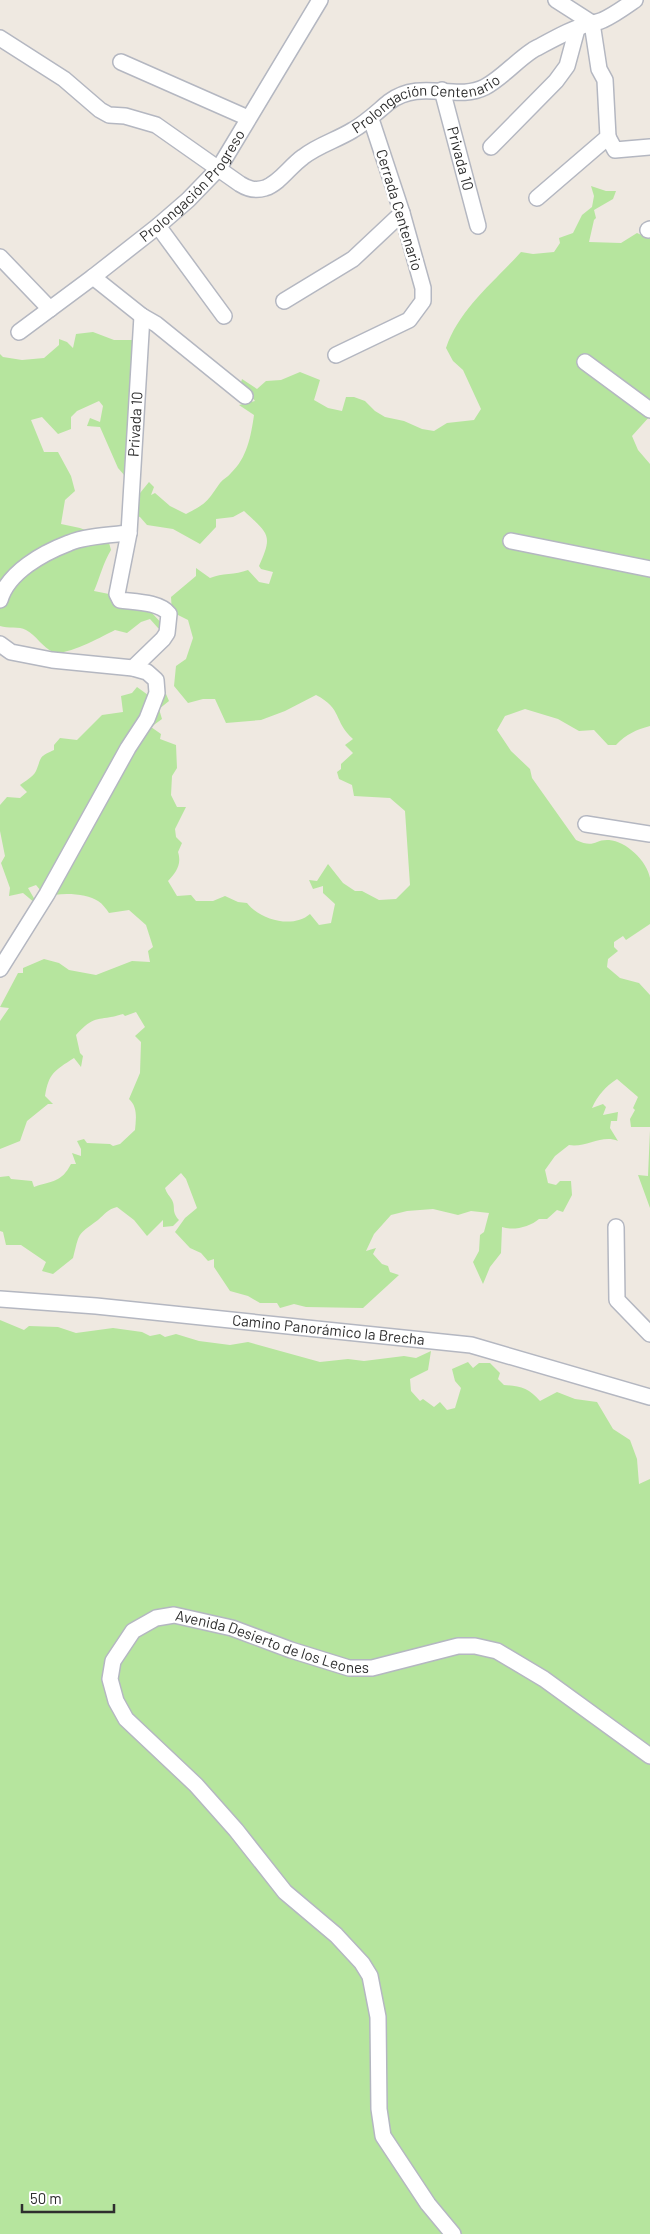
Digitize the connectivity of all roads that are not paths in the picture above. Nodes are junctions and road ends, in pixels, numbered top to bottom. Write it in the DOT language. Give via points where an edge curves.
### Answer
graph roads {
  1 [pos="320,0"];
  2 [pos="556,0"];
  3 [pos="624,2"];
  4 [pos="592,23"];
  5 [pos="577,29"];
  6 [pos="0,38"];
  7 [pos="121,62"];
  8 [pos="442,90"];
  9 [pos="248,118"];
  10 [pos="371,119"];
  11 [pos="608,137"];
  12 [pos="491,147"];
  13 [pos="650,147"];
  14 [pos="219,168"];
  15 [pos="537,198"];
  16 [pos="402,213"];
  17 [pos="158,226"];
  18 [pos="478,226"];
  19 [pos="0,257"];
  20 [pos="93,277"];
  21 [pos="284,301"];
  22 [pos="50,309"];
  23 [pos="142,316"];
  24 [pos="224,316"];
  25 [pos="19,332"];
  26 [pos="336,355"];
  27 [pos="585,362"];
  28 [pos="245,396"];
  29 [pos="650,410"];
  30 [pos="129,532"];
  31 [pos="511,541"];
  32 [pos="650,569"];
  33 [pos="0,600"];
  34 [pos="0,644"];
  35 [pos="133,668"];
  36 [pos="586,824"];
  37 [pos="650,834"];
  38 [pos="0,969"];
  39 [pos="616,1227"];
  40 [pos="0,1299"];
  41 [pos="650,1334"];
  42 [pos="650,1397"];
  43 [pos="650,1756"];
  44 [pos="453,2234"];
  1 -- 9 [label="street, Prolongación Progreso"];
  2 -- 4 [label="street"];
  3 -- 4 [label="street, Prolongación Centenario" via="601,21"];
  4 -- 5 [label="street, Prolongación Centenario"];
  4 -- 11 [label="street" via="599,69 604,80"];
  5 -- 8 [label="street, Prolongación Centenario" via="532,51 485,87 464,91"];
  5 -- 12 [label="street" via="567,66"];
  6 -- 14 [label="street, Prolongación Centenario" via="64,79 100,110 109,115 156,125"];
  7 -- 9 [label="street"];
  8 -- 10 [label="street, Prolongación Centenario" via="405,93 389,102"];
  8 -- 18 [label="street, Privada 10"];
  9 -- 14 [label="street, Prolongación Progreso"];
  10 -- 14 [label="street, Prolongación Centenario" via="304,156 267,187 249,190"];
  10 -- 16 [label="street, Cerrada Centenario"];
  11 -- 13 [label="street" via="615,150"];
  11 -- 15 [label="street"];
  14 -- 17 [label="street, Prolongación Progreso"];
  16 -- 21 [label="street" via="353,259"];
  16 -- 26 [label="street, Cerrada Centenario" via="423,288 423,301 409,320"];
  17 -- 20 [label="street, Prolongación Progreso"];
  17 -- 24 [label="street"];
  19 -- 22 [label="street"];
  20 -- 22 [label="street, Prolongación Progreso"];
  20 -- 23 [label="street"];
  22 -- 25 [label="street, Prolongación Progreso"];
  23 -- 28 [label="street"];
  23 -- 30 [label="street, Privada 10"];
  27 -- 29 [label="street"];
  30 -- 33 [label="street" via="70,542 37,559 3,588"];
  30 -- 35 [label="street, Privada 10" via="117,594 120,600 159,607 169,614 163,639"];
  31 -- 32 [label="street"];
  34 -- 35 [label="street" via="10,652 52,660"];
  35 -- 38 [label="street" via="147,672 156,680 157,693 147,719"];
  36 -- 37 [label="street"];
  39 -- 41 [label="street" via="617,1300"];
  40 -- 42 [label="street, Camino Panorámico la Brecha" via="471,1345"];
  43 -- 44 [label="street, Avenida Desierto de los Leones" via="544,1679 496,1651 475,1646 458,1646 372,1668 349,1668 232,1628 174,1615 150,1621 129,1635 113,1662 110,1679 116,1701 126,1719 196,1785 285,1892 355,1954 370,1976 378,2017 379,2110 383,2136 428,2204"];
}
